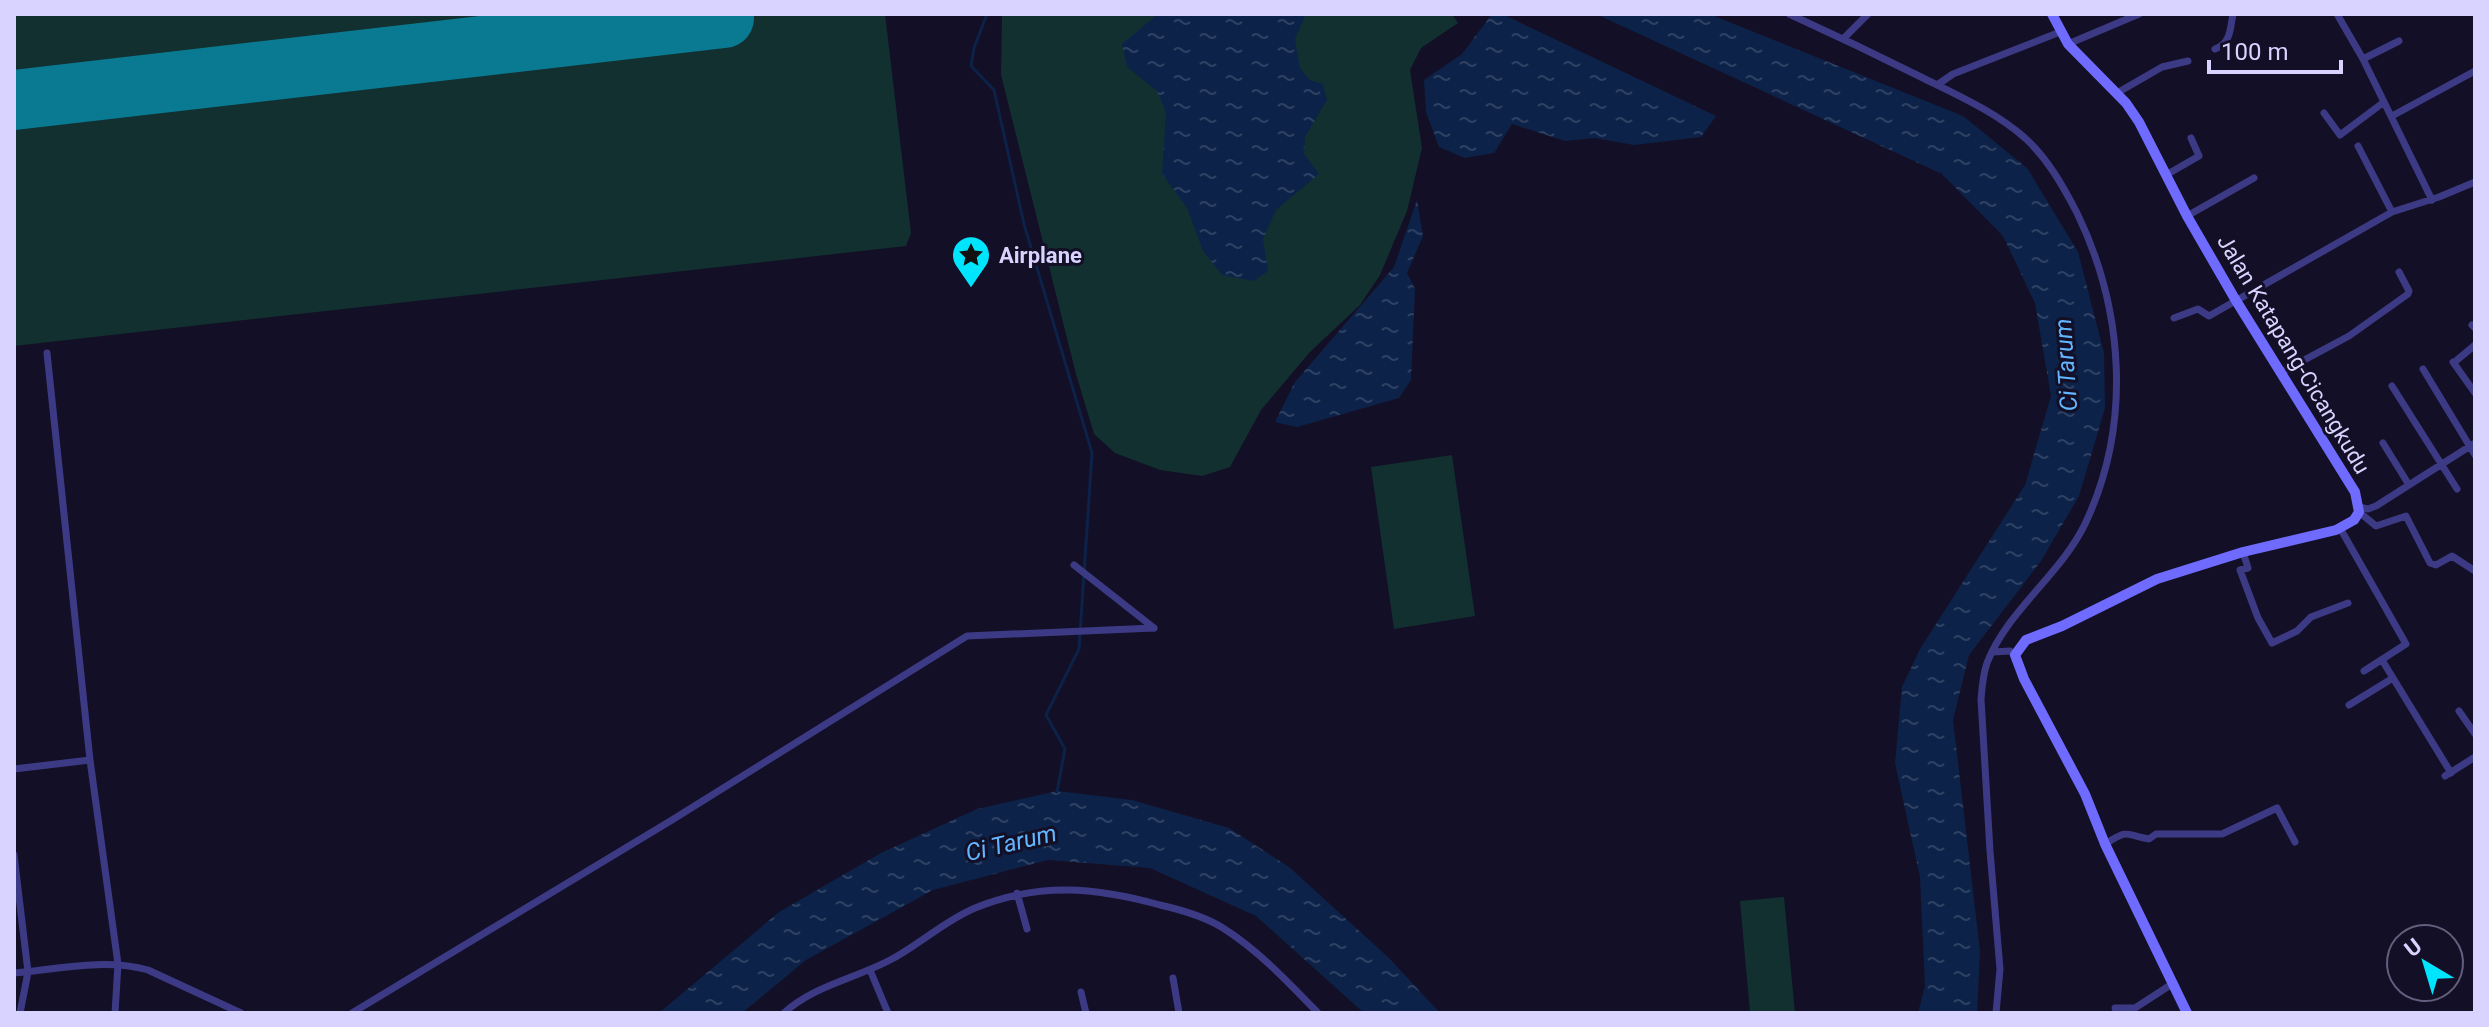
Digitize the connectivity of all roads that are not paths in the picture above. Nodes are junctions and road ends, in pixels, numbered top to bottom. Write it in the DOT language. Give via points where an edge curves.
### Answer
graph roads {
  1 [pos="1789,14"];
  2 [pos="1868,14"];
  3 [pos="2052,14"];
  4 [pos="2139,14"];
  5 [pos="2233,14"];
  6 [pos="2337,14"];
  7 [pos="2060,32"];
  8 [pos="1843,39"];
  9 [pos="2399,41"];
  10 [pos="2068,44"];
  11 [pos="2215,49"];
  12 [pos="2363,59"];
  13 [pos="2188,61"];
  14 [pos="2475,71"];
  15 [pos="1937,85"];
  16 [pos="2117,93"];
  17 [pos="2384,102"];
  18 [pos="2324,113"];
  19 [pos="2392,116"];
  20 [pos="2191,138"];
  21 [pos="2358,146"];
  22 [pos="2166,175"];
  23 [pos="2254,178"];
  24 [pos="2475,182"];
  25 [pos="2432,200"];
  26 [pos="2392,212"];
  27 [pos="2187,216"];
  28 [pos="2399,272"];
  29 [pos="2235,299"];
  30 [pos="2174,318"];
  31 [pos="2475,345"];
  32 [pos="47,353"];
  33 [pos="2423,369"];
  34 [pos="2280,373"];
  35 [pos="2392,386"];
  36 [pos="2475,393"];
  37 [pos="2383,443"];
  38 [pos="2472,445"];
  39 [pos="2475,455"];
  40 [pos="2442,464"];
  41 [pos="2409,485"];
  42 [pos="2457,489"];
  43 [pos="2359,510"];
  44 [pos="2340,528"];
  45 [pos="2243,552"];
  46 [pos="1074,565"];
  47 [pos="2474,570"];
  48 [pos="2348,603"];
  49 [pos="1993,652"];
  50 [pos="2015,655"];
  51 [pos="2382,660"];
  52 [pos="2364,671"];
  53 [pos="2393,678"];
  54 [pos="2349,705"];
  55 [pos="2459,711"];
  56 [pos="2475,734"];
  57 [pos="2475,757"];
  58 [pos="90,760"];
  59 [pos="14,769"];
  60 [pos="2295,842"];
  61 [pos="2105,844"];
  62 [pos="14,855"];
  63 [pos="1017,893"];
  64 [pos="1027,929"];
  65 [pos="118,964"];
  66 [pos="870,970"];
  67 [pos="28,972"];
  68 [pos="14,973"];
  69 [pos="1173,978"];
  70 [pos="2172,984"];
  71 [pos="1081,992"];
  72 [pos="2115,1008"];
  73 [pos="793,1009"];
  74 [pos="226,1010"];
  75 [pos="20,1013"];
  76 [pos="115,1013"];
  77 [pos="241,1013"];
  78 [pos="352,1013"];
  79 [pos="784,1013"];
  80 [pos="888,1013"];
  81 [pos="1086,1013"];
  82 [pos="1179,1013"];
  83 [pos="1318,1013"];
  84 [pos="1996,1013"];
  85 [pos="2187,1013"];
  1 -- 8 [label="street"];
  2 -- 8 [label="street"];
  3 -- 7 [label="street, Jalan Katapang-Cicangkudu"];
  4 -- 10 [label="street"];
  5 -- 11 [label="street" via="2229,38"];
  6 -- 12 [label="street"];
  7 -- 10 [label="street, Jalan Katapang-Cicangkudu"];
  7 -- 15 [label="street"];
  8 -- 15 [label="street"];
  9 -- 12 [label="street"];
  10 -- 16 [label="street, Jalan Katapang-Cicangkudu"];
  12 -- 17 [label="street"];
  13 -- 16 [label="street" via="2162,67"];
  14 -- 19 [label="street"];
  15 -- 49 [label="street" via="2008,124 2040,153 2083,226 2115,332 2115,415 2100,486 2078,538"];
  16 -- 22 [label="street, Jalan Katapang-Cicangkudu" via="2139,122"];
  17 -- 18 [label="street" via="2340,135"];
  17 -- 19 [label="street"];
  19 -- 25 [label="street"];
  20 -- 22 [label="street" via="2199,156"];
  21 -- 26 [label="street"];
  22 -- 27 [label="street, Jalan Katapang-Cicangkudu"];
  23 -- 27 [label="street"];
  24 -- 25 [label="street"];
  25 -- 26 [label="street"];
  26 -- 29 [label="street"];
  27 -- 29 [label="street, Jalan Katapang-Cicangkudu"];
  28 -- 34 [label="street" via="2408,294 2349,336"];
  29 -- 30 [label="street" via="2209,316 2198,309"];
  29 -- 34 [label="street, Jalan Katapang-Cicangkudu"];
  31 -- 36 [label="street" via="2455,361"];
  32 -- 58 [label="street"];
  33 -- 38 [label="street"];
  34 -- 43 [label="street, Jalan Katapang-Cicangkudu" via="2355,492"];
  35 -- 40 [label="street"];
  37 -- 41 [label="street"];
  38 -- 39 [label="street"];
  38 -- 40 [label="street"];
  40 -- 41 [label="street"];
  40 -- 42 [label="street"];
  41 -- 43 [label="street" via="2376,506"];
  43 -- 44 [label="street"];
  43 -- 47 [label="street" via="2376,526 2406,516 2430,563 2452,556"];
  44 -- 45 [label="street"];
  44 -- 51 [label="street" via="2406,644"];
  45 -- 48 [label="street" via="2248,568 2240,570 2272,643 2311,617"];
  45 -- 50 [label="street" via="2157,579 2026,640"];
  46 -- 78 [label="street" via="1154,628 967,636"];
  49 -- 50 [label="street"];
  49 -- 84 [label="street" via="1981,699 2000,969"];
  50 -- 61 [label="street"];
  51 -- 52 [label="street"];
  51 -- 53 [label="street"];
  53 -- 54 [label="street"];
  53 -- 57 [label="street" via="2448,774"];
  55 -- 56 [label="street"];
  58 -- 59 [label="street"];
  58 -- 65 [label="street"];
  60 -- 61 [label="street" via="2277,808 2222,834 2156,834 2149,839 2123,833"];
  61 -- 70 [label="street"];
  62 -- 67 [label="street"];
  63 -- 64 [label="street"];
  63 -- 66 [label="street" via="973,909"];
  63 -- 83 [label="street" via="1100,890 1209,920 1238,939"];
  65 -- 67 [label="street"];
  65 -- 74 [label="street" via="148,970"];
  65 -- 76 [label="street"];
  66 -- 73 [label="street" via="820,990"];
  66 -- 80 [label="street"];
  67 -- 68 [label="street"];
  67 -- 75 [label="street"];
  69 -- 82 [label="street"];
  70 -- 72 [label="street" via="2135,1008"];
  70 -- 85 [label="street"];
  71 -- 81 [label="street"];
  73 -- 79 [label="street"];
  74 -- 77 [label="street"];
}
